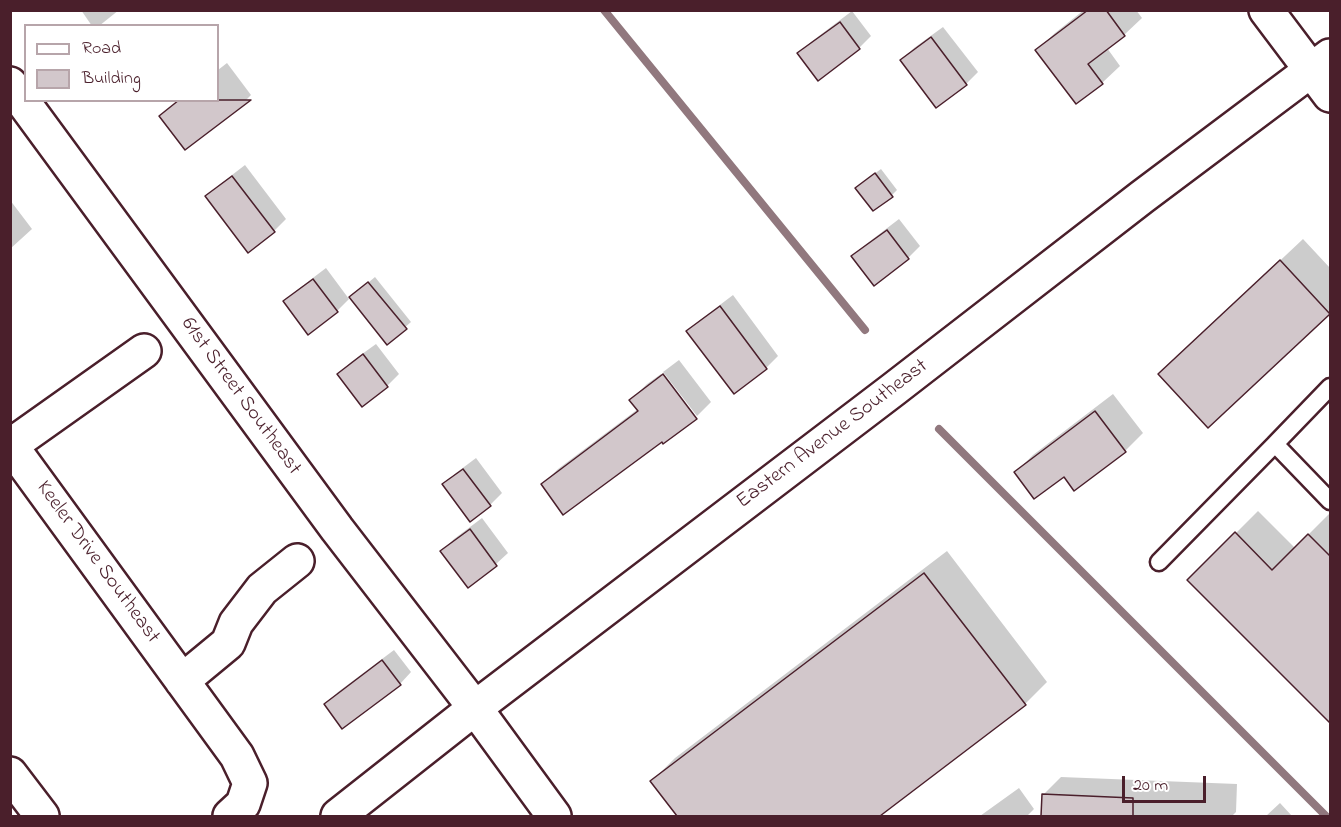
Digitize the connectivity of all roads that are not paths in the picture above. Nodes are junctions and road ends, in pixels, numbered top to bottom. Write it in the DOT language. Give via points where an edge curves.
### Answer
graph roads {
  1 [pos="1266,10"];
  2 [pos="1324,74"];
  3 [pos="10,84"];
  4 [pos="144,351"];
  5 [pos="1330,387"];
  6 [pos="1275,444"];
  7 [pos="10,446"];
  8 [pos="1330,501"];
  9 [pos="297,561"];
  10 [pos="1160,562"];
  11 [pos="183,681"];
  12 [pos="475,708"];
  13 [pos="10,774"];
  14 [pos="42,816"];
  15 [pos="230,816"];
  16 [pos="338,816"];
  17 [pos="554,816"];
  1 -- 2 [label="street"];
  2 -- 12 [label="street, Eastern Avenue Southeast" via="1142,197"];
  3 -- 12 [label="street, 61st Street Southeast" via="337,529"];
  4 -- 7 [label="street"];
  5 -- 6 [label="lane"];
  6 -- 8 [label="lane"];
  6 -- 10 [label="lane"];
  7 -- 11 [label="street, Keeler Drive Southeast"];
  9 -- 11 [label="street" via="262,589 236,623 228,643"];
  11 -- 15 [label="street, Keeler Drive Southeast" via="237,756 250,783 243,804"];
  12 -- 16 [label="street, Eastern Avenue Southeast"];
  12 -- 17 [label="street, 61st Street Southeast"];
  13 -- 14 [label="street"];
}
